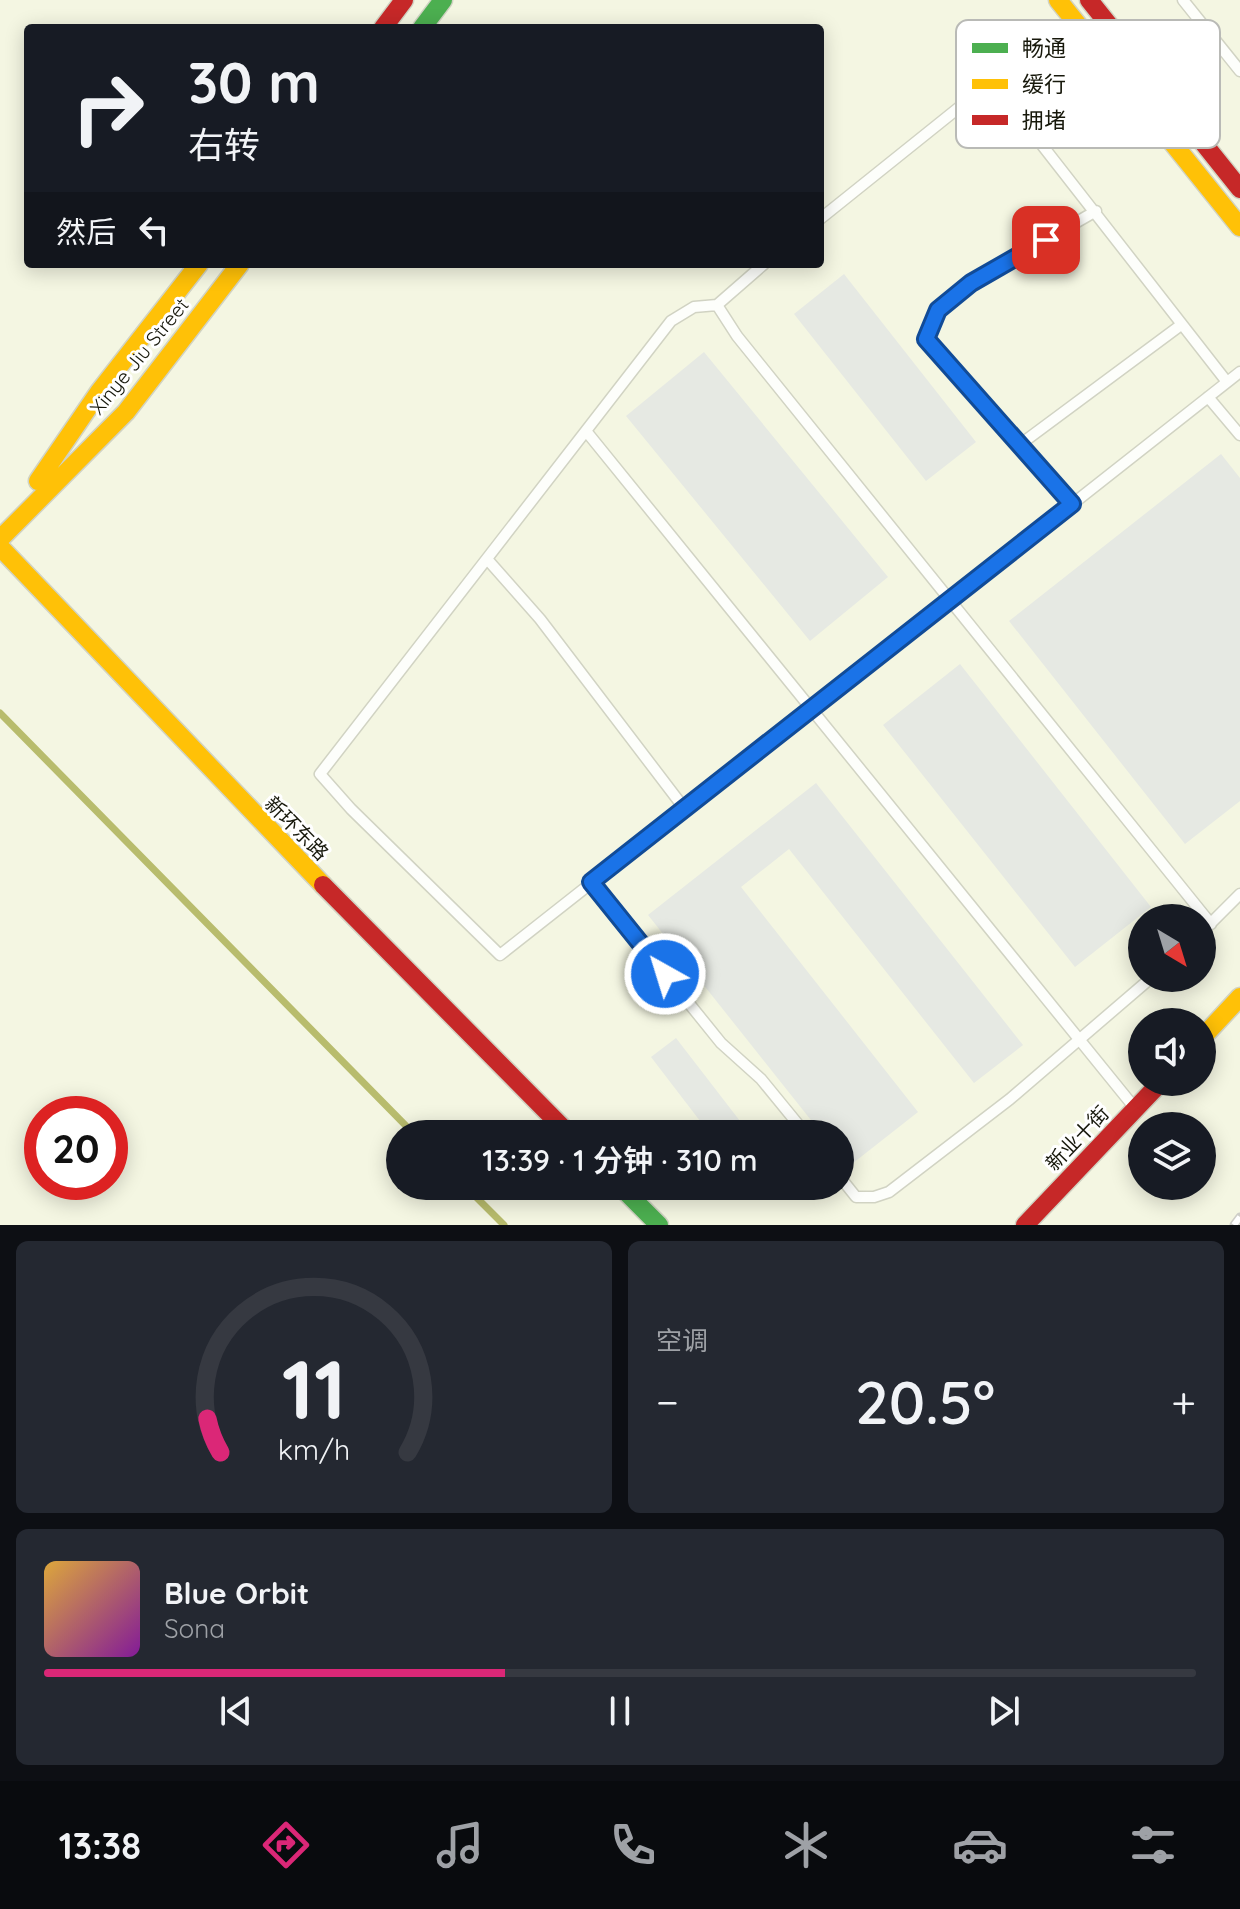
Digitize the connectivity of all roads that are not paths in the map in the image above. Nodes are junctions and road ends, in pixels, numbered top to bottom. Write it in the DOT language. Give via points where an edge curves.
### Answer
graph roads {
  1 [pos="404,0"];
  2 [pos="443,0"];
  3 [pos="1058,0"];
  4 [pos="1089,0"];
  5 [pos="1183,0"];
  6 [pos="1074,20"];
  7 [pos="1105,20"];
  8 [pos="1199,20"];
  9 [pos="386,24"];
  10 [pos="425,24"];
  11 [pos="1220,46"];
  12 [pos="1240,71"];
  13 [pos="956,110"];
  14 [pos="1046,148"];
  15 [pos="1177,148"];
  16 [pos="1207,148"];
  17 [pos="1240,189"];
  18 [pos="1096,211"];
  19 [pos="824,216"];
  20 [pos="1240,227"];
  21 [pos="196,268"];
  22 [pos="237,268"];
  23 [pos="759,268"];
  24 [pos="717,305"];
  25 [pos="1181,325"];
  26 [pos="1240,372"];
  27 [pos="1227,382"];
  28 [pos="1208,397"];
  29 [pos="586,431"];
  30 [pos="1240,435"];
  31 [pos="1018,446"];
  32 [pos="1072,504"];
  33 [pos="0,538"];
  34 [pos="0,547"];
  35 [pos="487,559"];
  36 [pos="948,602"];
  37 [pos="813,707"];
  38 [pos="684,808"];
  39 [pos="591,882"];
  40 [pos="1240,894"];
  41 [pos="1187,904"];
  42 [pos="1216,918"];
  43 [pos="1135,992"];
  44 [pos="1240,997"];
  45 [pos="1216,1023"];
  46 [pos="1079,1042"];
  47 [pos="1148,1096"];
  48 [pos="1136,1109"];
  49 [pos="555,1120"];
  50 [pos="795,1120"];
  51 [pos="854,1194"];
  52 [pos="634,1200"];
  53 [pos="659,1225"];
  54 [pos="1025,1225"];
  1 -- 9 [label="street"];
  2 -- 10 [label="street"];
  3 -- 6 [label="street"];
  4 -- 7 [label="street"];
  5 -- 8 [label="lane"];
  11 -- 12 [label="lane"];
  13 -- 19 [label="lane"];
  14 -- 18 [label="lane"];
  15 -- 20 [label="street"];
  16 -- 17 [label="street"];
  18 -- 25 [label="lane"];
  18 -- 31 [label="lane" via="971,283 938,310 926,339"];
  21 -- 33 [label="street, Xinye Jiu Street" via="99,392"];
  22 -- 33 [label="street, Xinye Jiu Street" via="126,412"];
  23 -- 24 [label="lane"];
  24 -- 29 [label="lane" via="694,307 671,321"];
  24 -- 36 [label="lane"];
  25 -- 27 [label="lane"];
  25 -- 31 [label="lane"];
  26 -- 27 [label="lane"];
  27 -- 28 [label="lane"];
  28 -- 30 [label="lane"];
  28 -- 32 [label="lane"];
  29 -- 35 [label="lane"];
  29 -- 37 [label="lane"];
  31 -- 32 [label="lane"];
  32 -- 36 [label="lane"];
  34 -- 49 [label="street, 新环东路" via="217,778"];
  35 -- 38 [label="lane" via="540,619"];
  35 -- 39 [label="lane" via="320,774 500,955"];
  36 -- 37 [label="lane"];
  36 -- 41 [label="lane"];
  37 -- 38 [label="lane"];
  37 -- 46 [label="lane"];
  38 -- 39 [label="lane"];
  39 -- 50 [label="lane" via="721,1043 761,1079"];
  40 -- 42 [label="lane"];
  43 -- 46 [label="lane"];
  44 -- 45 [label="street"];
  46 -- 48 [label="lane"];
  46 -- 51 [label="lane" via="889,1192"];
  47 -- 48 [label="street, 新业十街"];
  48 -- 54 [label="street, 新业十街"];
  52 -- 53 [label="street"];
}
